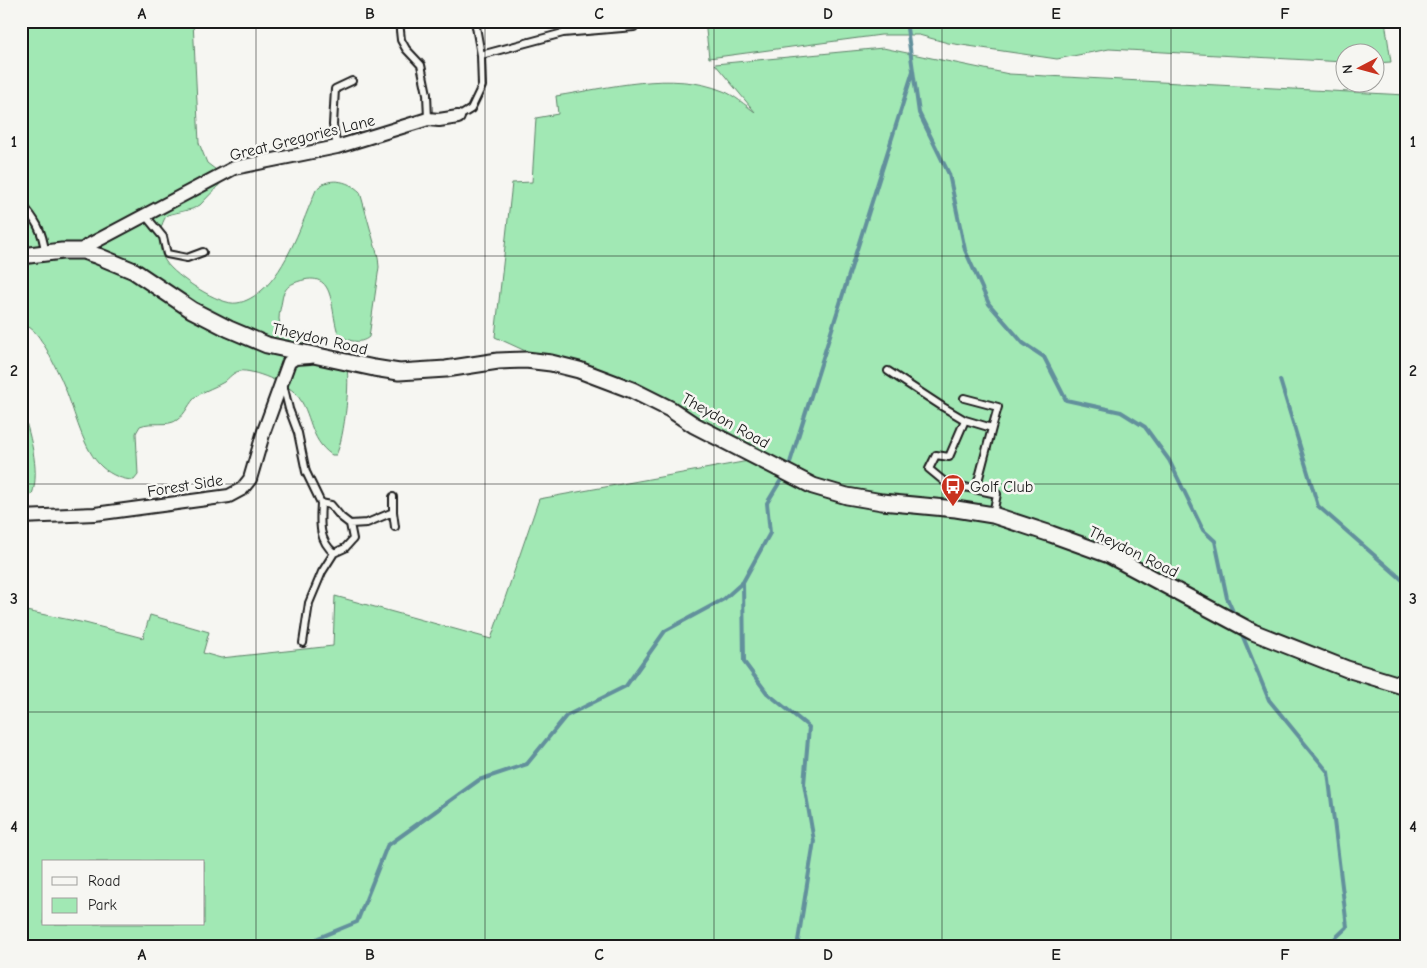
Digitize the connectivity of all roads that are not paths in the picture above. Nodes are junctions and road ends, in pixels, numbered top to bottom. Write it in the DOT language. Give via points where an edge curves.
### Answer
graph roads {
  1 [pos="399,21"];
  2 [pos="475,21"];
  3 [pos="634,27"];
  4 [pos="481,55"];
  5 [pos="352,81"];
  6 [pos="458,116"];
  7 [pos="428,119"];
  8 [pos="337,147"];
  9 [pos="21,203"];
  10 [pos="144,215"];
  11 [pos="83,251"];
  12 [pos="203,252"];
  13 [pos="46,253"];
  14 [pos="21,256"];
  15 [pos="322,356"];
  16 [pos="888,371"];
  17 [pos="282,380"];
  18 [pos="964,398"];
  19 [pos="965,420"];
  20 [pos="992,428"];
  21 [pos="976,489"];
  22 [pos="393,497"];
  23 [pos="321,503"];
  24 [pos="393,512"];
  25 [pos="993,515"];
  26 [pos="21,517"];
  27 [pos="350,524"];
  28 [pos="395,527"];
  29 [pos="334,553"];
  30 [pos="304,643"];
  31 [pos="1406,688"];
  1 -- 7 [label="lane" via="401,40 421,66"];
  2 -- 4 [label="lane"];
  3 -- 4 [label="lane" via="563,33"];
  4 -- 6 [label="lane" via="482,86 471,109"];
  5 -- 8 [label="lane" via="335,88 333,125"];
  6 -- 7 [label="street, Great Gregories Lane"];
  7 -- 8 [label="street, Great Gregories Lane"];
  8 -- 10 [label="street, Great Gregories Lane" via="234,168"];
  9 -- 13 [label="lane" via="36,220 44,237"];
  10 -- 11 [label="street, Great Gregories Lane"];
  10 -- 12 [label="lane" via="163,237 167,254 187,258"];
  11 -- 13 [label="street, Theydon Road"];
  11 -- 15 [label="street, Theydon Road" via="134,271 192,310 229,329 267,345"];
  13 -- 14 [label="street, Theydon Road"];
  15 -- 17 [label="street, Forest Side" via="295,358 289,362"];
  15 -- 25 [label="street, Theydon Road" via="399,372 446,369 498,360 551,363 632,390 813,486 882,502"];
  16 -- 19 [label="lane"];
  17 -- 23 [label="lane" via="306,472"];
  17 -- 26 [label="street, Forest Side" via="250,479 242,489 229,496 95,514"];
  18 -- 20 [label="lane" via="998,407"];
  19 -- 20 [label="lane"];
  19 -- 21 [label="lane" via="949,457 936,455 929,469 946,482"];
  20 -- 21 [label="lane"];
  21 -- 25 [label="lane" via="997,494"];
  22 -- 24 [label="lane"];
  23 -- 27 [label="lane" via="331,505"];
  23 -- 29 [label="lane" via="321,536"];
  24 -- 27 [label="lane" via="367,523"];
  24 -- 28 [label="lane"];
  25 -- 31 [label="street, Theydon Road" via="1109,555 1253,632"];
  27 -- 29 [label="lane" via="353,539"];
  29 -- 30 [label="lane" via="309,603"];
}
